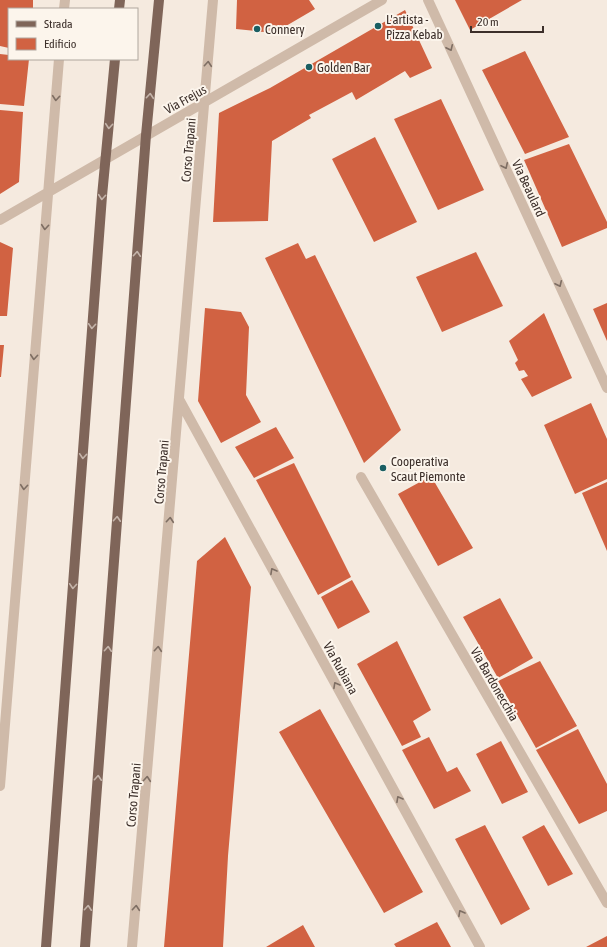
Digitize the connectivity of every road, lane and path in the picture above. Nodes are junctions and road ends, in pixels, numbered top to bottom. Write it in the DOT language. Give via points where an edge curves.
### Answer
graph roads {
  1 [pos="159,0"];
  2 [pos="213,0"];
  3 [pos="382,0"];
  4 [pos="428,0"];
  5 [pos="59,60"];
  6 [pos="115,60"];
  7 [pos="205,103"];
  8 [pos="146,135"];
  9 [pos="106,158"];
  10 [pos="48,192"];
  11 [pos="0,220"];
  12 [pos="607,388"];
  13 [pos="180,401"];
  14 [pos="362,477"];
  15 [pos="0,786"];
  16 [pos="607,903"];
  17 [pos="46,947"];
  18 [pos="85,947"];
  19 [pos="132,947"];
  20 [pos="480,947"];
  8 -- 1 [label="main road, one-way"];
  7 -- 2 [label="street, Corso Trapani, one-way"];
  3 -- 7 [label="street, Via Frejus"];
  4 -- 12 [label="street, Via Beaulard, one-way"];
  5 -- 10 [label="street, one-way"];
  6 -- 9 [label="main road, one-way"];
  7 -- 8 [label="street, Via Frejus"];
  7 -- 13 [label="street, Corso Trapani"];
  8 -- 9 [label="street, Via Frejus"];
  18 -- 8 [label="main road, one-way"];
  9 -- 10 [label="street, Via Frejus"];
  9 -- 17 [label="main road, one-way"];
  10 -- 11 [label="street, Via Frejus"];
  10 -- 15 [label="street, one-way"];
  19 -- 13 [label="street, Corso Trapani, one-way"];
  20 -- 13 [label="street, Via Rubiana, one-way"];
  14 -- 16 [label="street, Via Bardonecchia"];
}
